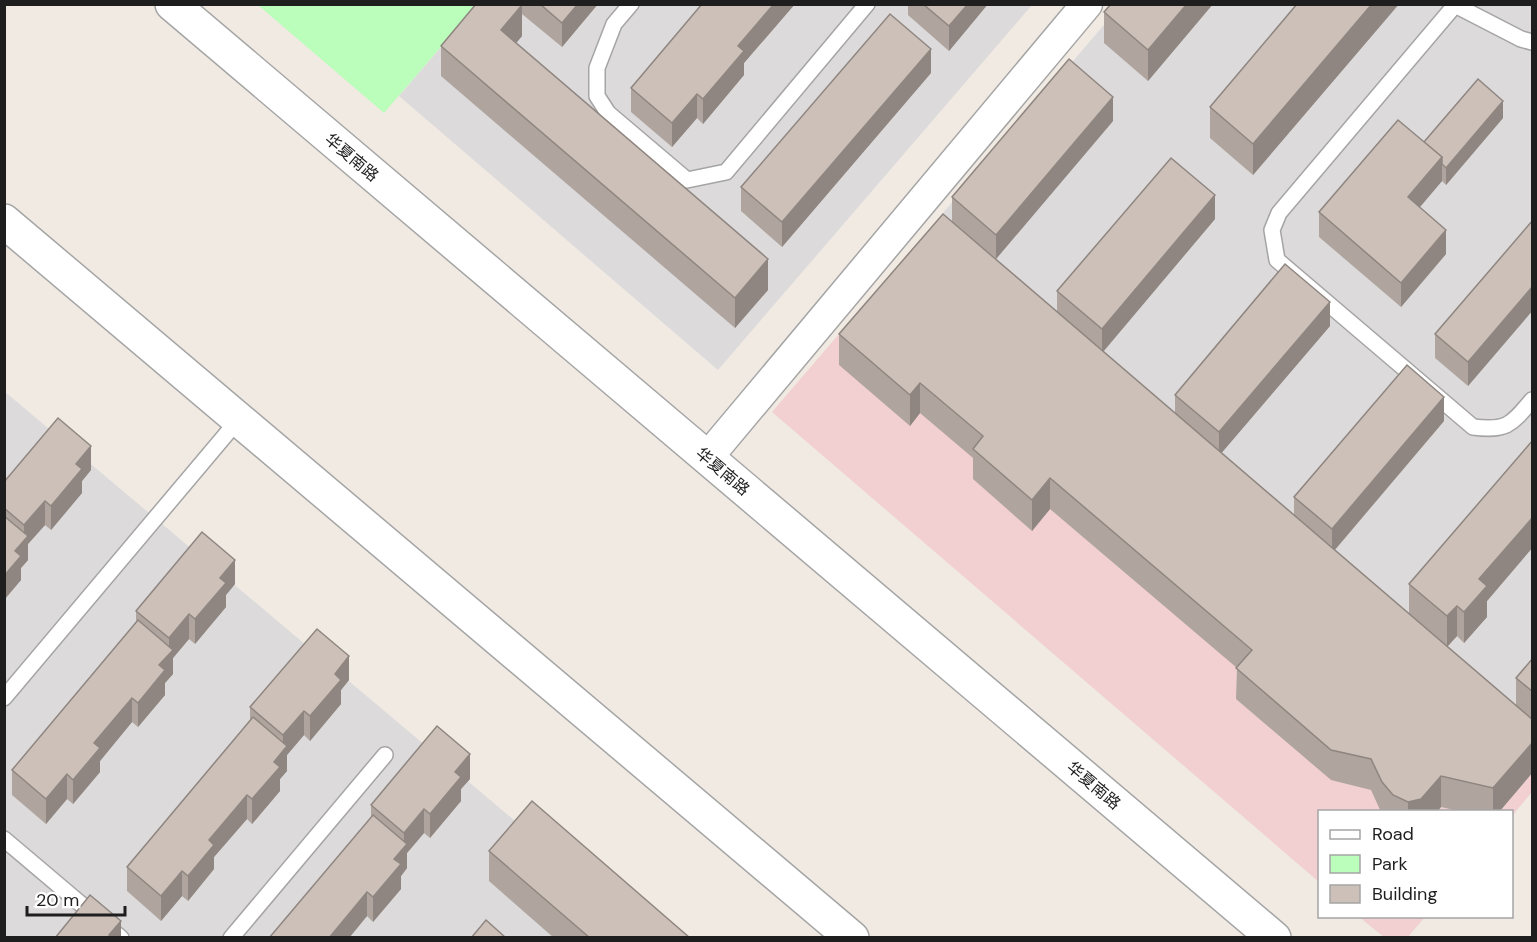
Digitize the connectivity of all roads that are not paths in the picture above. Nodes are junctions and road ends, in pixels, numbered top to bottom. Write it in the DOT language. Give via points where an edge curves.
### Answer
graph roads {
  1 [pos="172,4"];
  2 [pos="631,4"];
  3 [pos="867,4"];
  4 [pos="1087,4"];
  5 [pos="1456,5"];
  6 [pos="1533,42"];
  7 [pos="4,221"];
  8 [pos="1533,400"];
  9 [pos="239,419"];
  10 [pos="707,458"];
  11 [pos="4,698"];
  12 [pos="385,755"];
  13 [pos="4,839"];
  14 [pos="121,938"];
  15 [pos="231,938"];
  16 [pos="852,938"];
  17 [pos="1274,938"];
  1 -- 10 [label="street, 华夏南路"];
  2 -- 3 [label="lane" via="614,24 597,68 597,96 608,113 687,180 726,172"];
  4 -- 10 [label="street"];
  5 -- 6 [label="lane"];
  5 -- 8 [label="lane" via="1279,213 1272,230 1276,260 1473,427 1495,429 1512,422"];
  7 -- 9 [label="street"];
  9 -- 11 [label="lane"];
  9 -- 16 [label="street"];
  10 -- 17 [label="street, 华夏南路"];
  12 -- 15 [label="lane"];
  13 -- 14 [label="lane"];
}
